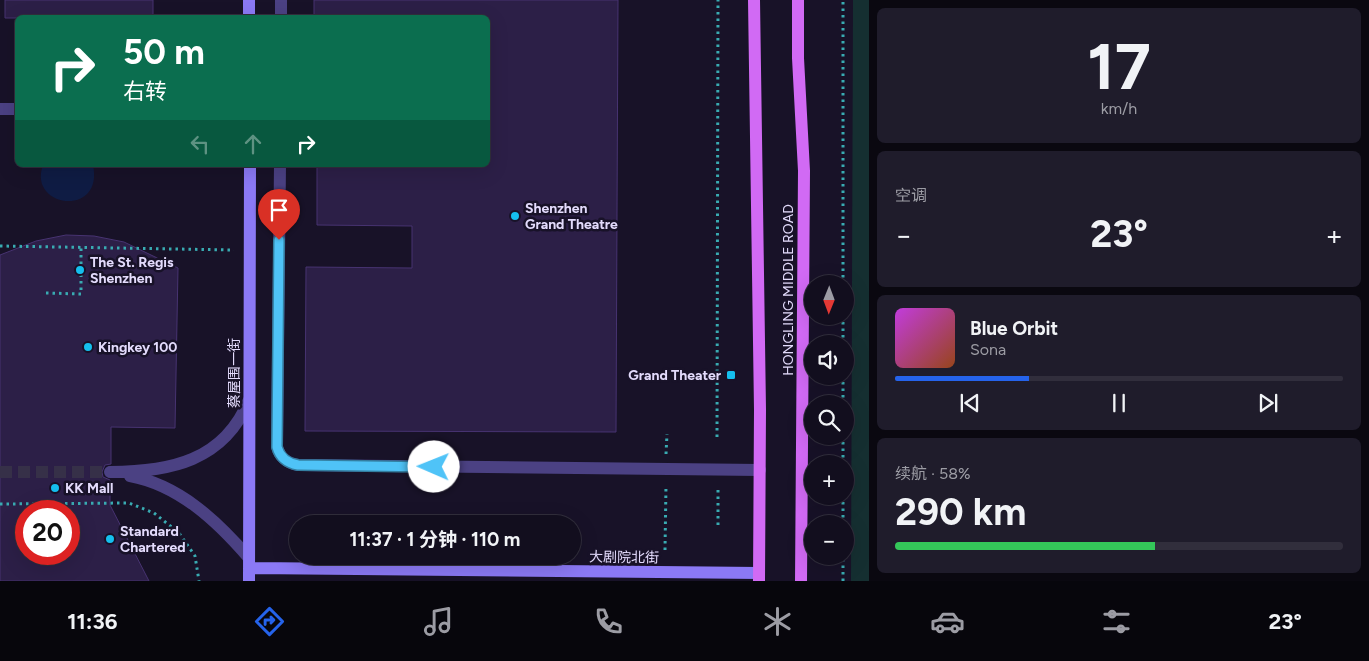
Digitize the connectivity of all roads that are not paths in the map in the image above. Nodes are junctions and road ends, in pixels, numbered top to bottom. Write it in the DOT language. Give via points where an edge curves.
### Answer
graph roads {
  1 [pos="250,0"];
  2 [pos="281,0"];
  3 [pos="754,0"];
  4 [pos="798,0"];
  5 [pos="250,15"];
  6 [pos="281,15"];
  7 [pos="0,109"];
  8 [pos="15,109"];
  9 [pos="250,167"];
  10 [pos="280,167"];
  11 [pos="249,400"];
  12 [pos="760,470"];
  13 [pos="249,569"];
  14 [pos="759,577"];
  15 [pos="802,581"];
  1 -- 5 [label="street"];
  2 -- 6 [label="street"];
  3 -- 12 [label="main road, HONGLING MIDDLE ROAD"];
  4 -- 15 [label="main road, HONGLING MIDDLE ROAD" via="804,172"];
  7 -- 8 [label="street"];
  9 -- 11 [label="street, 蔡屋围一街"];
  10 -- 12 [label="street" via="277,447 285,461 298,465"];
  11 -- 13 [label="street, 蔡屋围一街"];
  11 -- 13 [label="street" via="234,427 205,453 164,469 110,472 156,484 177,494 215,522"];
  12 -- 14 [label="main road, HONGLING MIDDLE ROAD"];
  13 -- 14 [label="street, 大剧院北街"];
}
